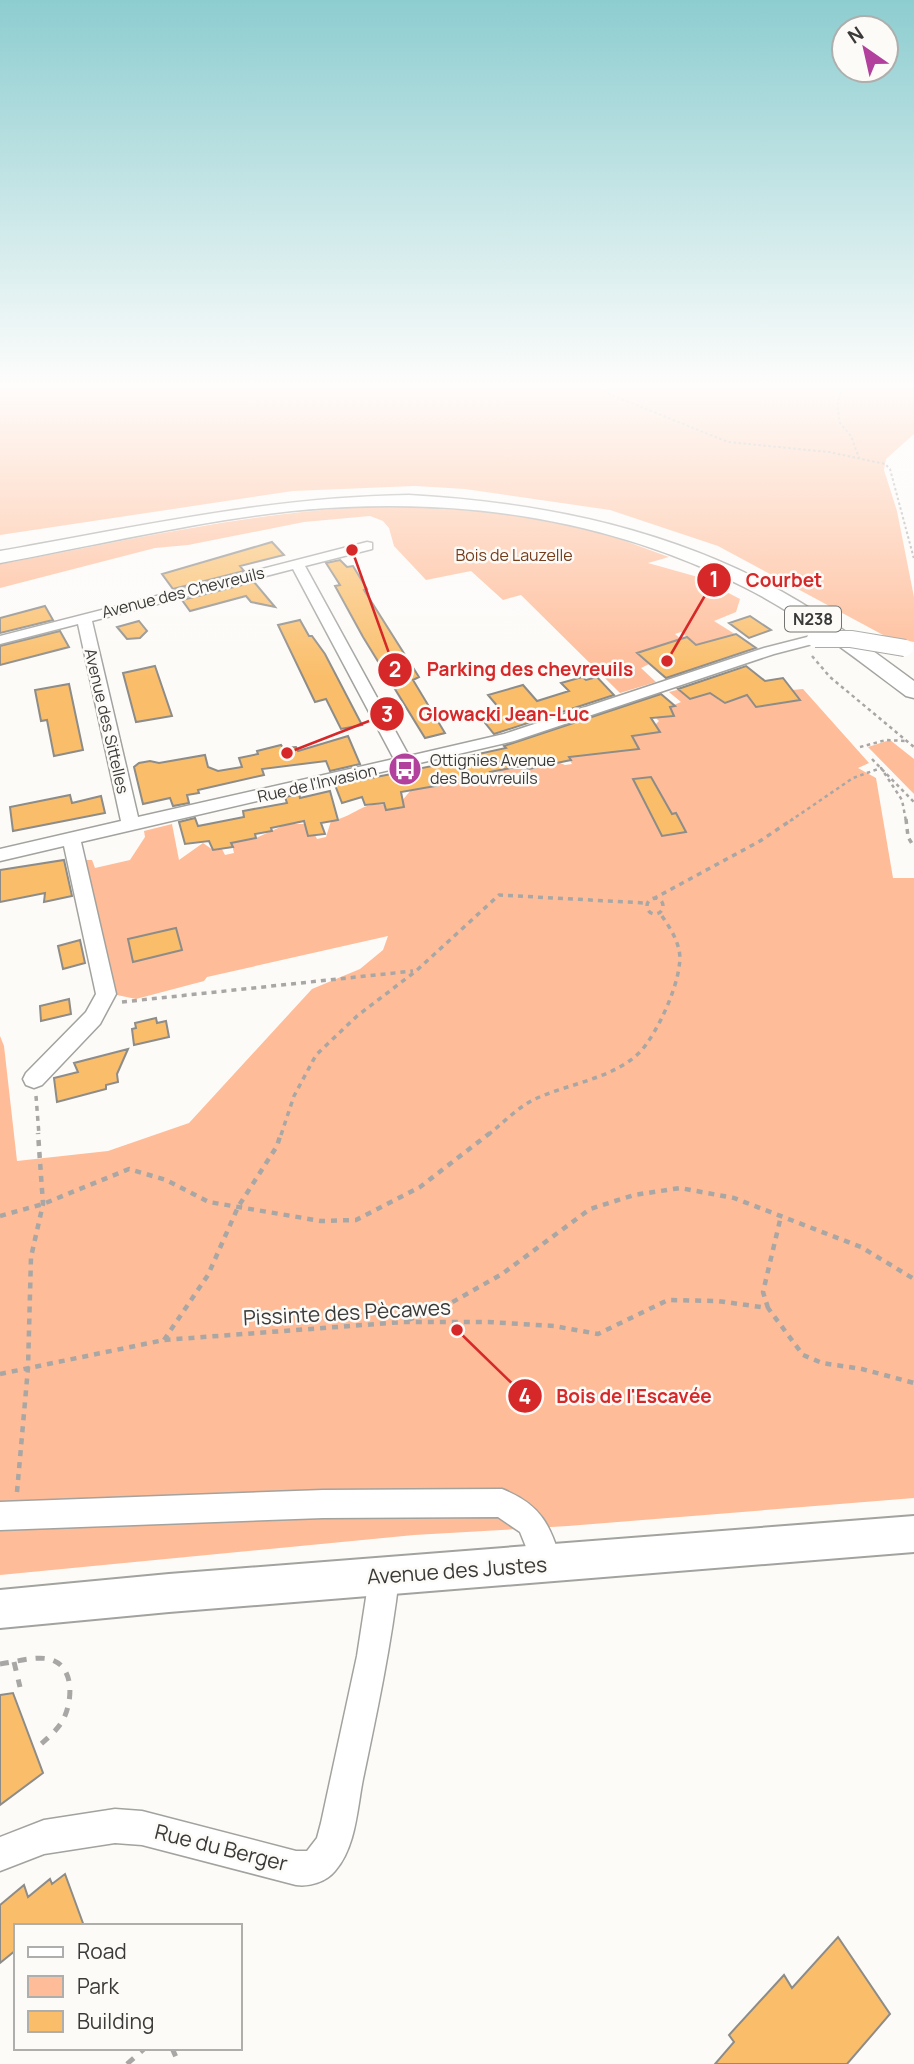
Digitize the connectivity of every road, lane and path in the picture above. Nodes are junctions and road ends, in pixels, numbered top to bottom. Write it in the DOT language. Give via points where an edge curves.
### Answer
graph roads {
  1 [pos="894,484"];
  2 [pos="367,546"];
  3 [pos="0,548"];
  4 [pos="0,556"];
  5 [pos="914,559"];
  6 [pos="703,561"];
  7 [pos="297,563"];
  8 [pos="826,615"];
  9 [pos="84,618"];
  10 [pos="0,640"];
  11 [pos="811,640"];
  12 [pos="911,652"];
  13 [pos="914,677"];
  14 [pos="914,691"];
  15 [pos="914,712"];
  16 [pos="907,742"];
  17 [pos="860,747"];
  18 [pos="914,747"];
  19 [pos="872,759"];
  20 [pos="404,762"];
  21 [pos="881,768"];
  22 [pos="914,802"];
  23 [pos="131,825"];
  24 [pos="71,839"];
  25 [pos="914,847"];
  26 [pos="0,855"];
  27 [pos="653,898"];
  28 [pos="645,903"];
  29 [pos="659,912"];
  30 [pos="415,971"];
  31 [pos="102,1005"];
  32 [pos="34,1079"];
  33 [pos="43,1204"];
  34 [pos="238,1207"];
  35 [pos="0,1216"];
  36 [pos="780,1216"];
  37 [pos="914,1279"];
  38 [pos="768,1308"];
  39 [pos="403,1322"];
  40 [pos="164,1340"];
  41 [pos="28,1368"];
  42 [pos="0,1374"];
  43 [pos="914,1382"];
  44 [pos="7,1515"];
  45 [pos="914,1534"];
  46 [pos="547,1564"];
  47 [pos="384,1577"];
  48 [pos="0,1609"];
  49 [pos="14,1662"];
  50 [pos="0,1664"];
  51 [pos="20,1687"];
  52 [pos="41,1744"];
  53 [pos="0,1854"];
  54 [pos="143,2050"];
  55 [pos="127,2064"];
  1 -- 5 [label="path"];
  2 -- 7 [label="street, Avenue des Chevreuils"];
  3 -- 8 [label="highway, N238" via="294,497 389,493 474,497 576,512 652,532 730,562"];
  4 -- 6 [label="highway, N238" via="248,511 403,500 491,506 571,519"];
  6 -- 14 [label="highway, N238" via="810,617"];
  6 -- 15 [label="highway" via="822,636"];
  7 -- 9 [label="street, Avenue des Chevreuils"];
  7 -- 20 [label="street"];
  8 -- 12 [label="highway"];
  8 -- 13 [label="highway, N238"];
  9 -- 10 [label="street, Avenue des Chevreuils"];
  9 -- 23 [label="street, Avenue des Sittelles"];
  11 -- 12 [label="street, Rue de l'Invasion, bridge" via="851,639"];
  11 -- 16 [label="path" via="818,666"];
  11 -- 20 [label="street, Rue de l'Invasion" via="537,730"];
  16 -- 17 [label="path" via="886,740"];
  16 -- 18 [label="path"];
  19 -- 21 [label="path"];
  20 -- 23 [label="street, Rue de l'Invasion"];
  21 -- 22 [label="path"];
  21 -- 25 [label="path" via="904,804 906,837"];
  21 -- 27 [label="path" via="853,778 761,841"];
  23 -- 24 [label="street, Rue de l'Invasion"];
  24 -- 26 [label="street, Rue de l'Invasion"];
  24 -- 31 [label="street" via="105,984"];
  27 -- 28 [label="path"];
  27 -- 29 [label="path" via="664,903"];
  28 -- 29 [label="path" via="649,911"];
  28 -- 30 [label="path" via="499,895"];
  29 -- 34 [label="path" via="680,952 676,983 656,1029 638,1054 610,1072 533,1100 420,1187 356,1220 321,1221"];
  30 -- 31 [label="path"];
  30 -- 34 [label="path" via="316,1055 294,1096 277,1146"];
  31 -- 32 [label="street"];
  32 -- 33 [label="path"];
  33 -- 34 [label="path" via="129,1169 166,1180 209,1202"];
  33 -- 35 [label="path"];
  33 -- 41 [label="path" via="31,1257"];
  34 -- 40 [label="path" via="208,1275"];
  36 -- 37 [label="path" via="861,1247"];
  36 -- 38 [label="path" via="763,1292"];
  36 -- 39 [label="path" via="734,1198 680,1188 634,1195 590,1209 502,1274 442,1308"];
  38 -- 39 [label="path, Pissinte des Pècawes" via="668,1300 598,1334 554,1326"];
  38 -- 43 [label="path" via="803,1355"];
  39 -- 40 [label="path, Pissinte des Pècawes"];
  40 -- 41 [label="path, Pissinte des Pècawes"];
  41 -- 42 [label="path, Pissinte des Pècawes"];
  41 -- 44 [label="path"];
  44 -- 46 [label="street" via="502,1503 530,1522"];
  45 -- 46 [label="main road, Avenue des Justes"];
  46 -- 47 [label="main road, Avenue des Justes"];
  47 -- 48 [label="main road, Avenue des Justes"];
  47 -- 53 [label="street, Rue du Berger" via="377,1636 330,1849 314,1866 304,1869 155,1831 115,1826 44,1837"];
  49 -- 50 [label="path"];
  49 -- 51 [label="path"];
  49 -- 52 [label="path" via="49,1659 60,1664 69,1682 63,1719"];
  54 -- 55 [label="path"];
}
